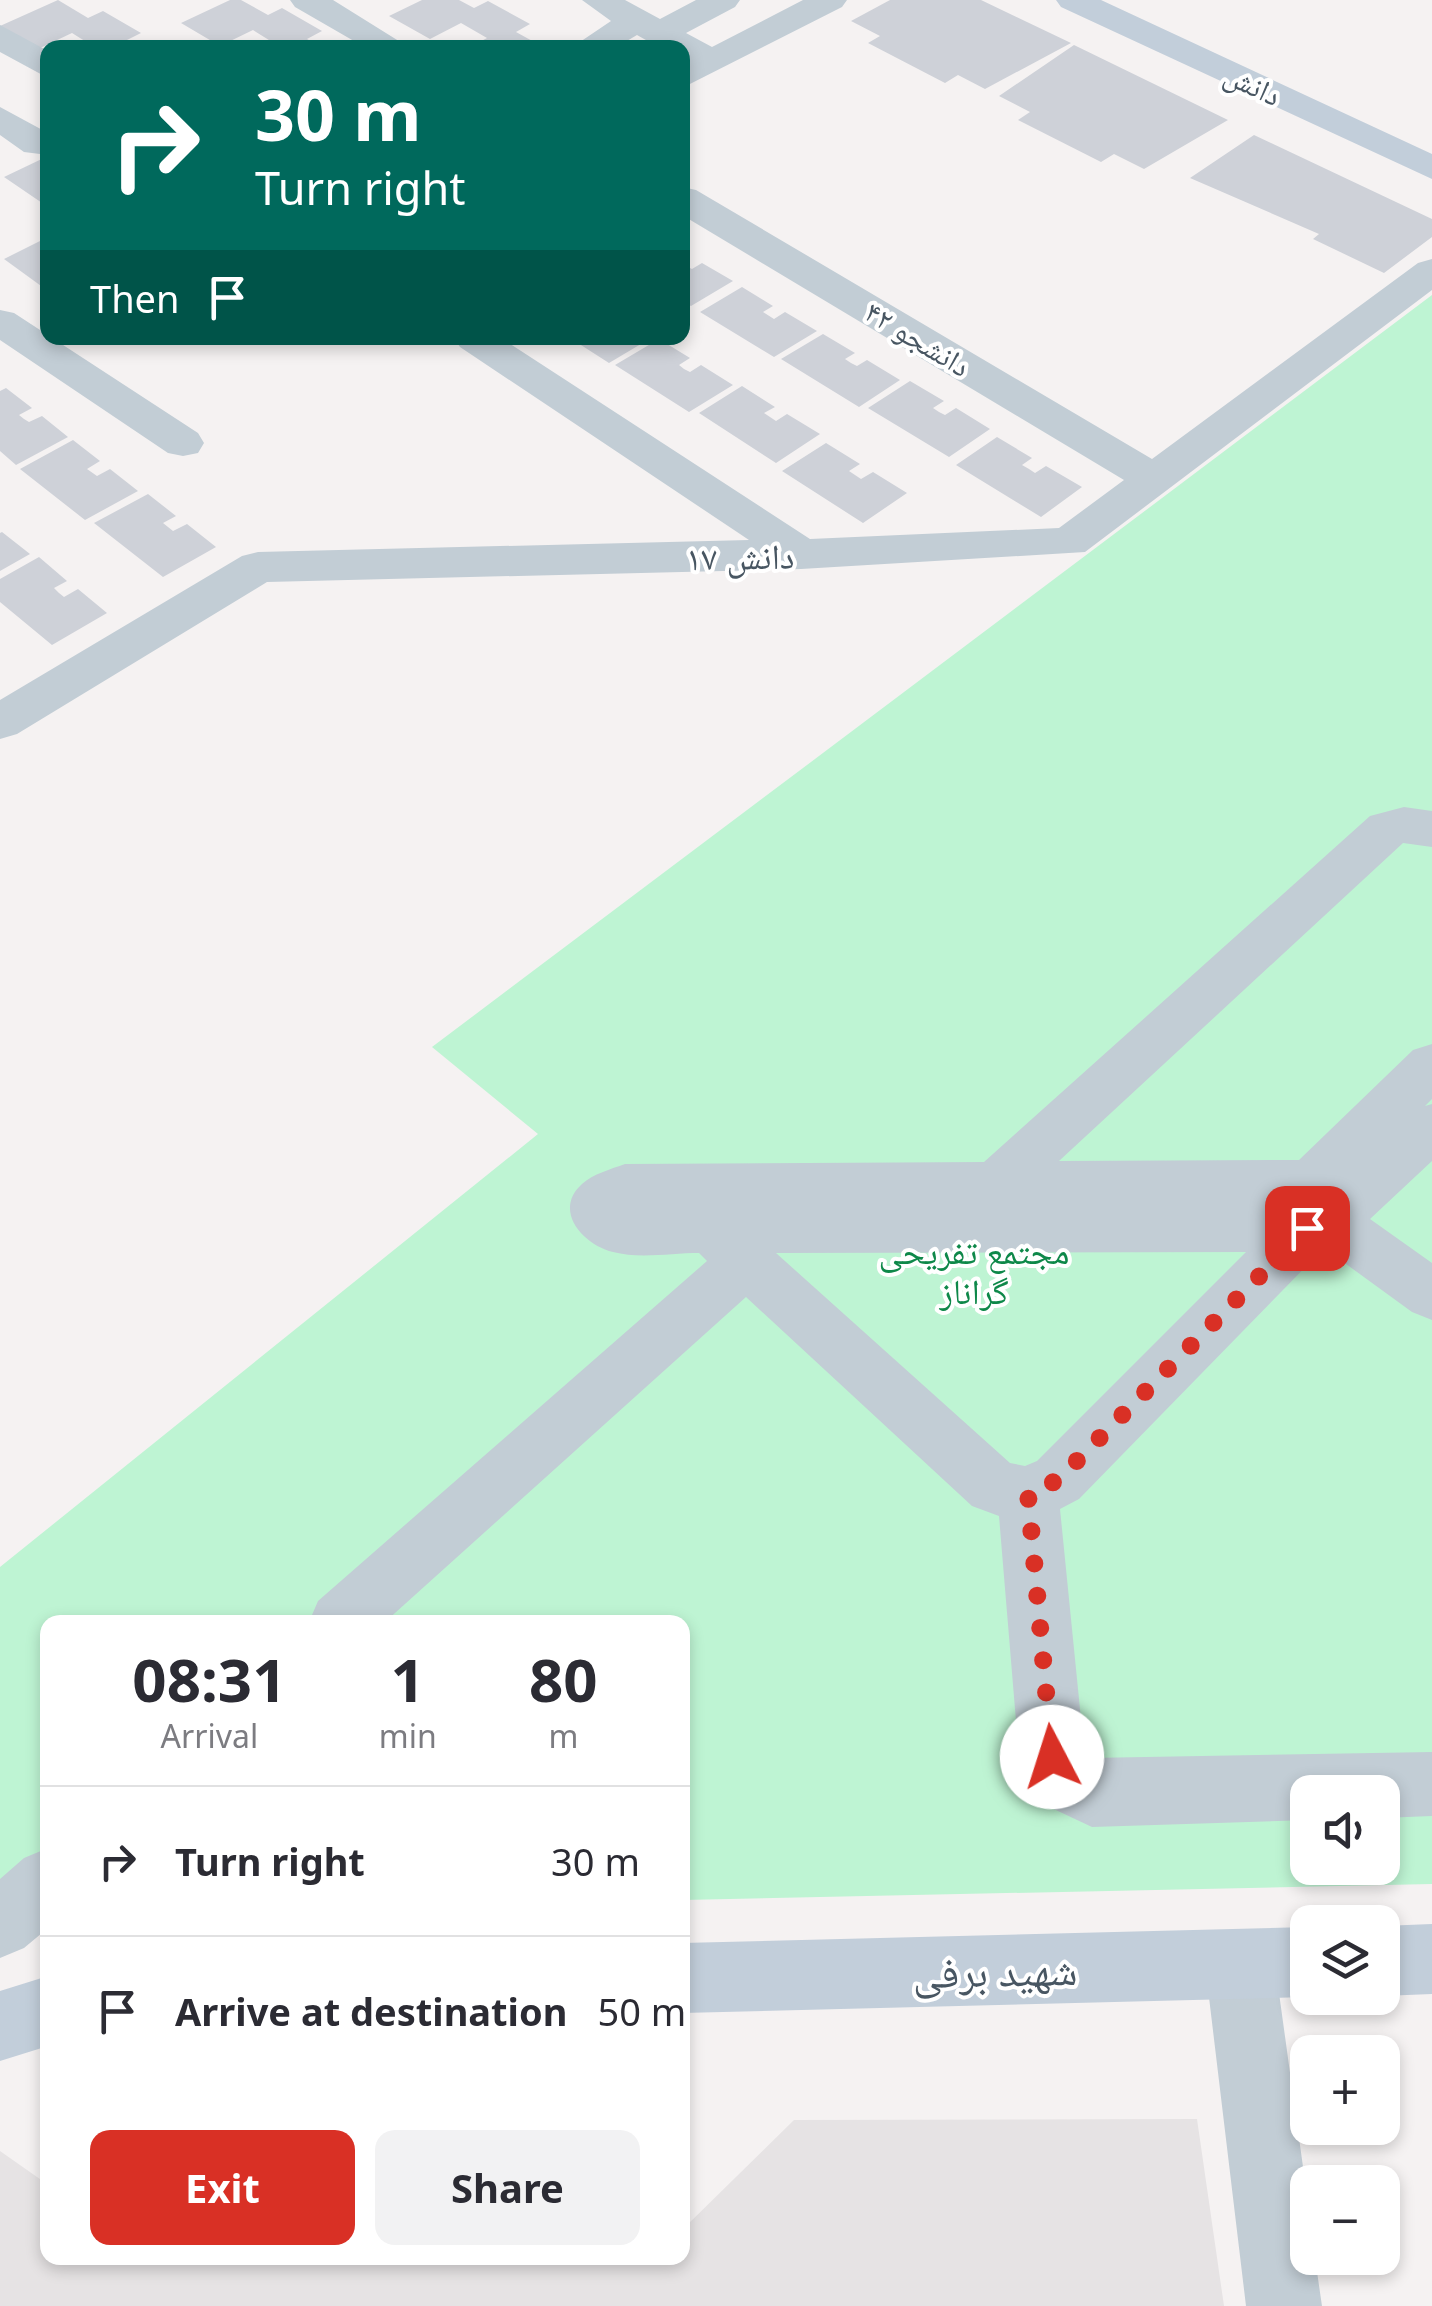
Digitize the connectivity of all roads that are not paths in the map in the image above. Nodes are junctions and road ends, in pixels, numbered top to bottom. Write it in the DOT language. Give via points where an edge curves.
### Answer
graph roads {
  1 [pos="307,0"];
  2 [pos="599,0"];
  3 [pos="723,0"];
  4 [pos="830,0"];
  5 [pos="1073,0"];
  6 [pos="648,27"];
  7 [pos="0,36"];
  8 [pos="378,40"];
  9 [pos="611,40"];
  10 [pos="663,40"];
  11 [pos="40,62"];
  12 [pos="697,69"];
  13 [pos="0,118"];
  14 [pos="40,143"];
  15 [pos="40,145"];
  16 [pos="0,160"];
  17 [pos="1432,168"];
  18 [pos="690,203"];
  19 [pos="1432,270"];
  20 [pos="0,322"];
  21 [pos="485,345"];
  22 [pos="183,444"];
  23 [pos="1153,478"];
  24 [pos="801,554"];
  25 [pos="5,711"];
  26 [pos="1432,829"];
  27 [pos="1432,1064"];
  28 [pos="1432,1126"];
  29 [pos="996,1185"];
  30 [pos="1318,1224"];
  31 [pos="729,1246"];
  32 [pos="1432,1295"];
  33 [pos="1028,1494"];
  34 [pos="347,1615"];
  35 [pos="1432,1784"];
  36 [pos="40,1889"];
  37 [pos="0,1924"];
  38 [pos="1432,1959"];
  39 [pos="1400,1960"];
  40 [pos="1274,1963"];
  41 [pos="690,1978"];
  42 [pos="40,2014"];
  43 [pos="0,2026"];
  44 [pos="1284,2306"];
  1 -- 8 [label="street"];
  2 -- 6 [label="street"];
  3 -- 6 [label="street"];
  4 -- 12 [label="street"];
  5 -- 17 [label="street, دانش"];
  6 -- 9 [label="street"];
  6 -- 10 [label="street"];
  7 -- 11 [label="street"];
  13 -- 14 [label="street"];
  15 -- 16 [label="street"];
  18 -- 23 [label="street, دانشجو ۴۲"];
  19 -- 23 [label="street, دانش ۱۷"];
  20 -- 22 [label="street"];
  21 -- 24 [label="street"];
  23 -- 24 [label="street, دانش ۱۷" via="1069,542"];
  24 -- 25 [label="street, دانش ۱۷" via="258,568"];
  26 -- 29 [label="street" via="1404,824 1387,830"];
  27 -- 29 [label="street" via="1312,1183"];
  28 -- 30 [label="street"];
  29 -- 31 [label="street" via="625,1187 600,1201 599,1219 616,1230"];
  30 -- 31 [label="street"];
  30 -- 32 [label="street"];
  30 -- 33 [label="street" via="1058,1480"];
  31 -- 33 [label="street" via="994,1487"];
  31 -- 34 [label="street"];
  33 -- 35 [label="street" via="1052,1757 1066,1780 1092,1794"];
  36 -- 37 [label="street"];
  38 -- 39 [label="street"];
  40 -- 41 [label="street, شهید برفی"];
  40 -- 44 [label="street"];
  42 -- 43 [label="street"];
}
